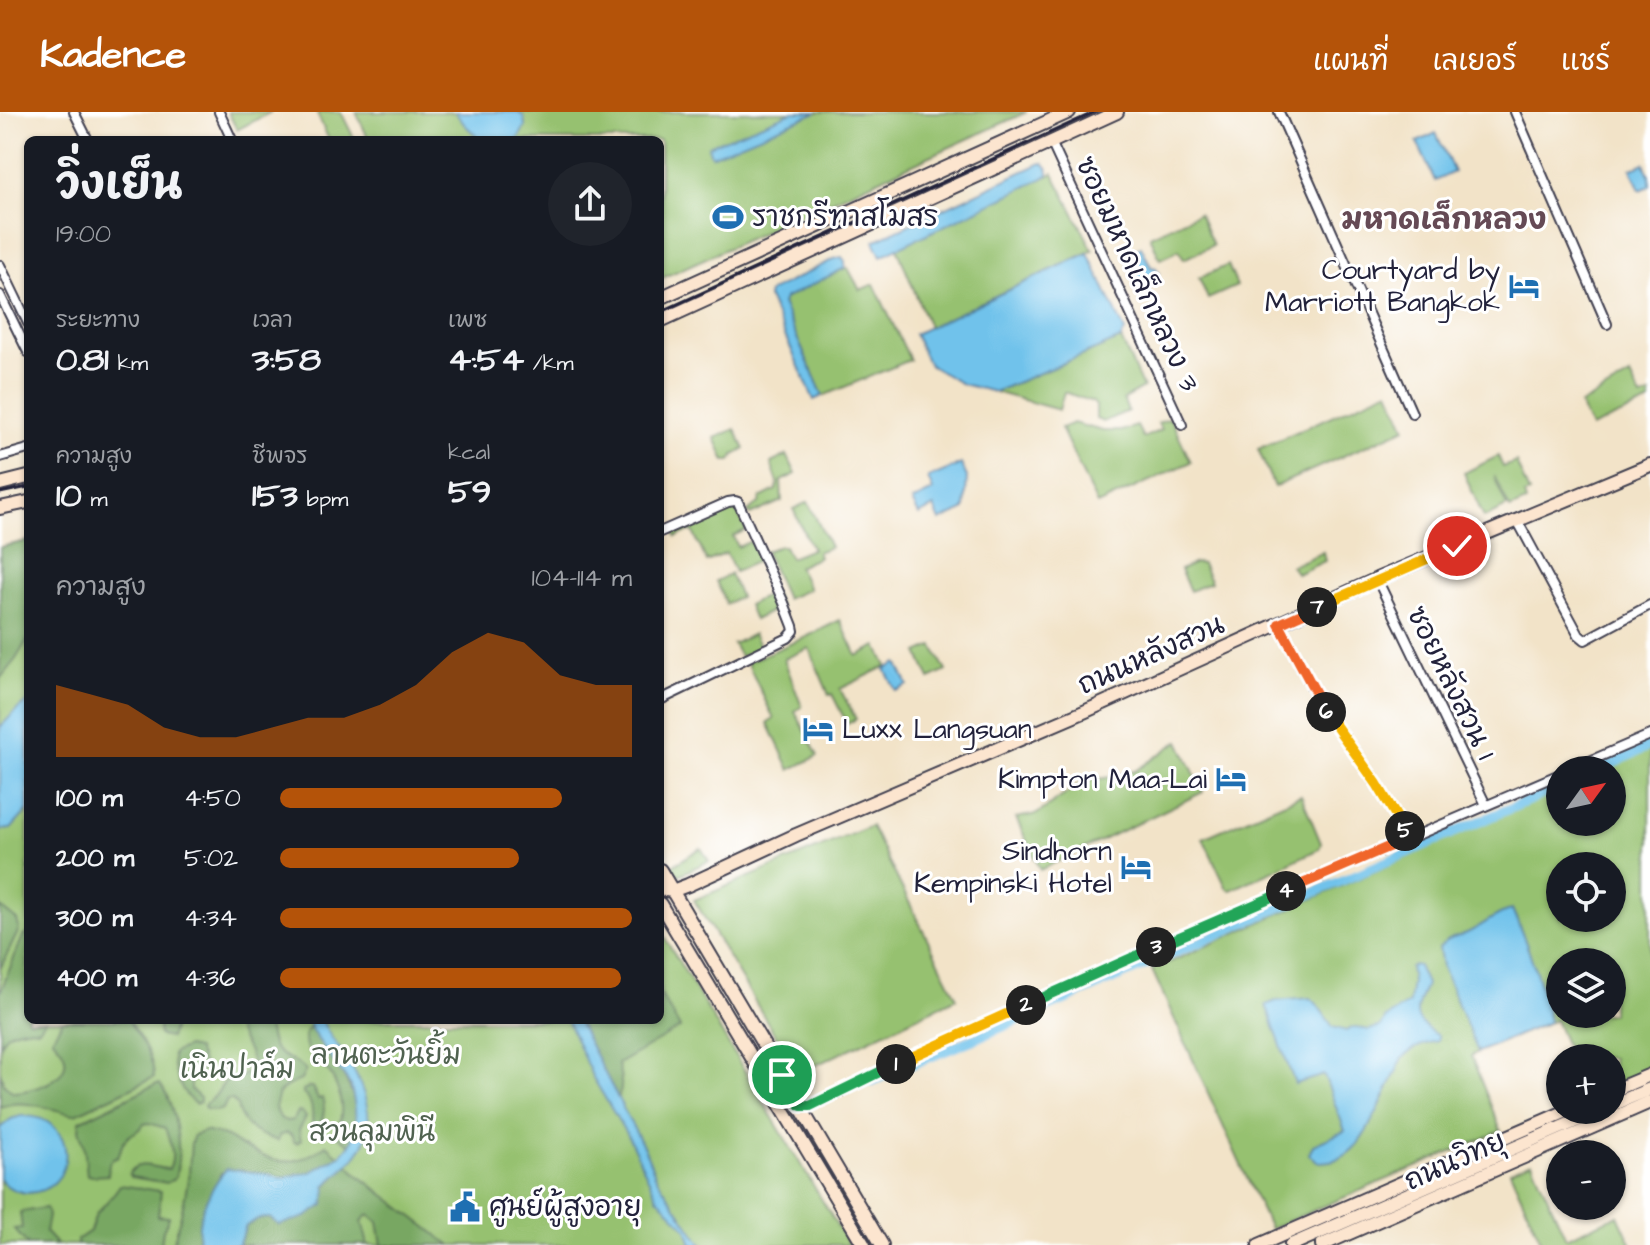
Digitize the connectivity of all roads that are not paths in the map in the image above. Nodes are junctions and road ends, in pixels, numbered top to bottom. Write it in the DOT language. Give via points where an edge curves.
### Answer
graph roads {
  1 [pos="219,112"];
  2 [pos="1069,112"];
  3 [pos="1117,112"];
  4 [pos="1279,112"];
  5 [pos="1515,112"];
  6 [pos="77,113"];
  7 [pos="86,136"];
  8 [pos="230,136"];
  9 [pos="1051,142"];
  10 [pos="852,211"];
  11 [pos="860,230"];
  12 [pos="0,265"];
  13 [pos="674,292"];
  14 [pos="0,295"];
  15 [pos="664,296"];
  16 [pos="682,311"];
  17 [pos="24,315"];
  18 [pos="664,319"];
  19 [pos="1607,324"];
  20 [pos="24,344"];
  21 [pos="1412,413"];
  22 [pos="1182,425"];
  23 [pos="24,450"];
  24 [pos="0,457"];
  25 [pos="1650,465"];
  26 [pos="24,478"];
  27 [pos="0,484"];
  28 [pos="24,503"];
  29 [pos="0,508"];
  30 [pos="1517,520"];
  31 [pos="664,530"];
  32 [pos="1377,579"];
  33 [pos="1650,605"];
  34 [pos="1279,624"];
  35 [pos="664,698"];
  36 [pos="1650,735"];
  37 [pos="1601,756"];
  38 [pos="1546,780"];
  39 [pos="1486,805"];
  40 [pos="1409,838"];
  41 [pos="666,890"];
  42 [pos="664,911"];
  43 [pos="1650,1075"];
  44 [pos="1626,1085"];
  45 [pos="1647,1097"];
  46 [pos="1626,1102"];
  47 [pos="801,1106"];
  48 [pos="1546,1122"];
  49 [pos="1569,1124"];
  50 [pos="1484,1161"];
  51 [pos="1507,1164"];
  52 [pos="1378,1207"];
  53 [pos="864,1245"];
  54 [pos="882,1245"];
  55 [pos="1259,1245"];
  56 [pos="1291,1245"];
  57 [pos="1322,1245"];
  1 -- 8 [label="street"];
  2 -- 10 [label="main road"];
  3 -- 9 [label="main road"];
  4 -- 21 [label="street"];
  5 -- 19 [label="street"];
  6 -- 7 [label="street"];
  9 -- 11 [label="main road"];
  9 -- 22 [label="street, ซอยมหาดเล็กหลวง 3"];
  10 -- 11 [label="main road"];
  10 -- 13 [label="main road"];
  11 -- 16 [label="main road"];
  12 -- 17 [label="street"];
  13 -- 15 [label="main road"];
  13 -- 16 [label="main road"];
  14 -- 20 [label="street"];
  16 -- 18 [label="main road"];
  23 -- 24 [label="street"];
  25 -- 30 [label="main road, ถนนหลังสวน"];
  26 -- 27 [label="main road"];
  28 -- 29 [label="main road"];
  30 -- 32 [label="main road, ถนนหลังสวน"];
  30 -- 33 [label="street" via="1585,640"];
  31 -- 35 [label="street" via="735,501 794,631"];
  32 -- 34 [label="main road, ถนนหลังสวน"];
  32 -- 39 [label="street, ซอยหลังสวน 1"];
  34 -- 40 [label="street" via="1321,704"];
  34 -- 41 [label="main road, ถนนหลังสวน"];
  36 -- 37 [label="street"];
  38 -- 39 [label="street"];
  39 -- 40 [label="street"];
  40 -- 47 [label="street"];
  41 -- 47 [label="main road"];
  42 -- 53 [label="main road"];
  43 -- 44 [label="main road"];
  45 -- 46 [label="main road, ถนนวิทยุ"];
  45 -- 51 [label="main road, ถนนวิทยุ"];
  47 -- 54 [label="main road"];
  48 -- 52 [label="main road, ถนนวิทยุ"];
  49 -- 50 [label="main road, ถนนวิทยุ"];
  50 -- 51 [label="main road"];
  50 -- 52 [label="main road, ถนนวิทยุ"];
  51 -- 52 [label="main road, ถนนวิทยุ"];
  52 -- 55 [label="main road, ถนนวิทยุ"];
  52 -- 56 [label="main road, ถนนวิทยุ"];
  52 -- 57 [label="main road, ถนนวิทยุ"];
}
